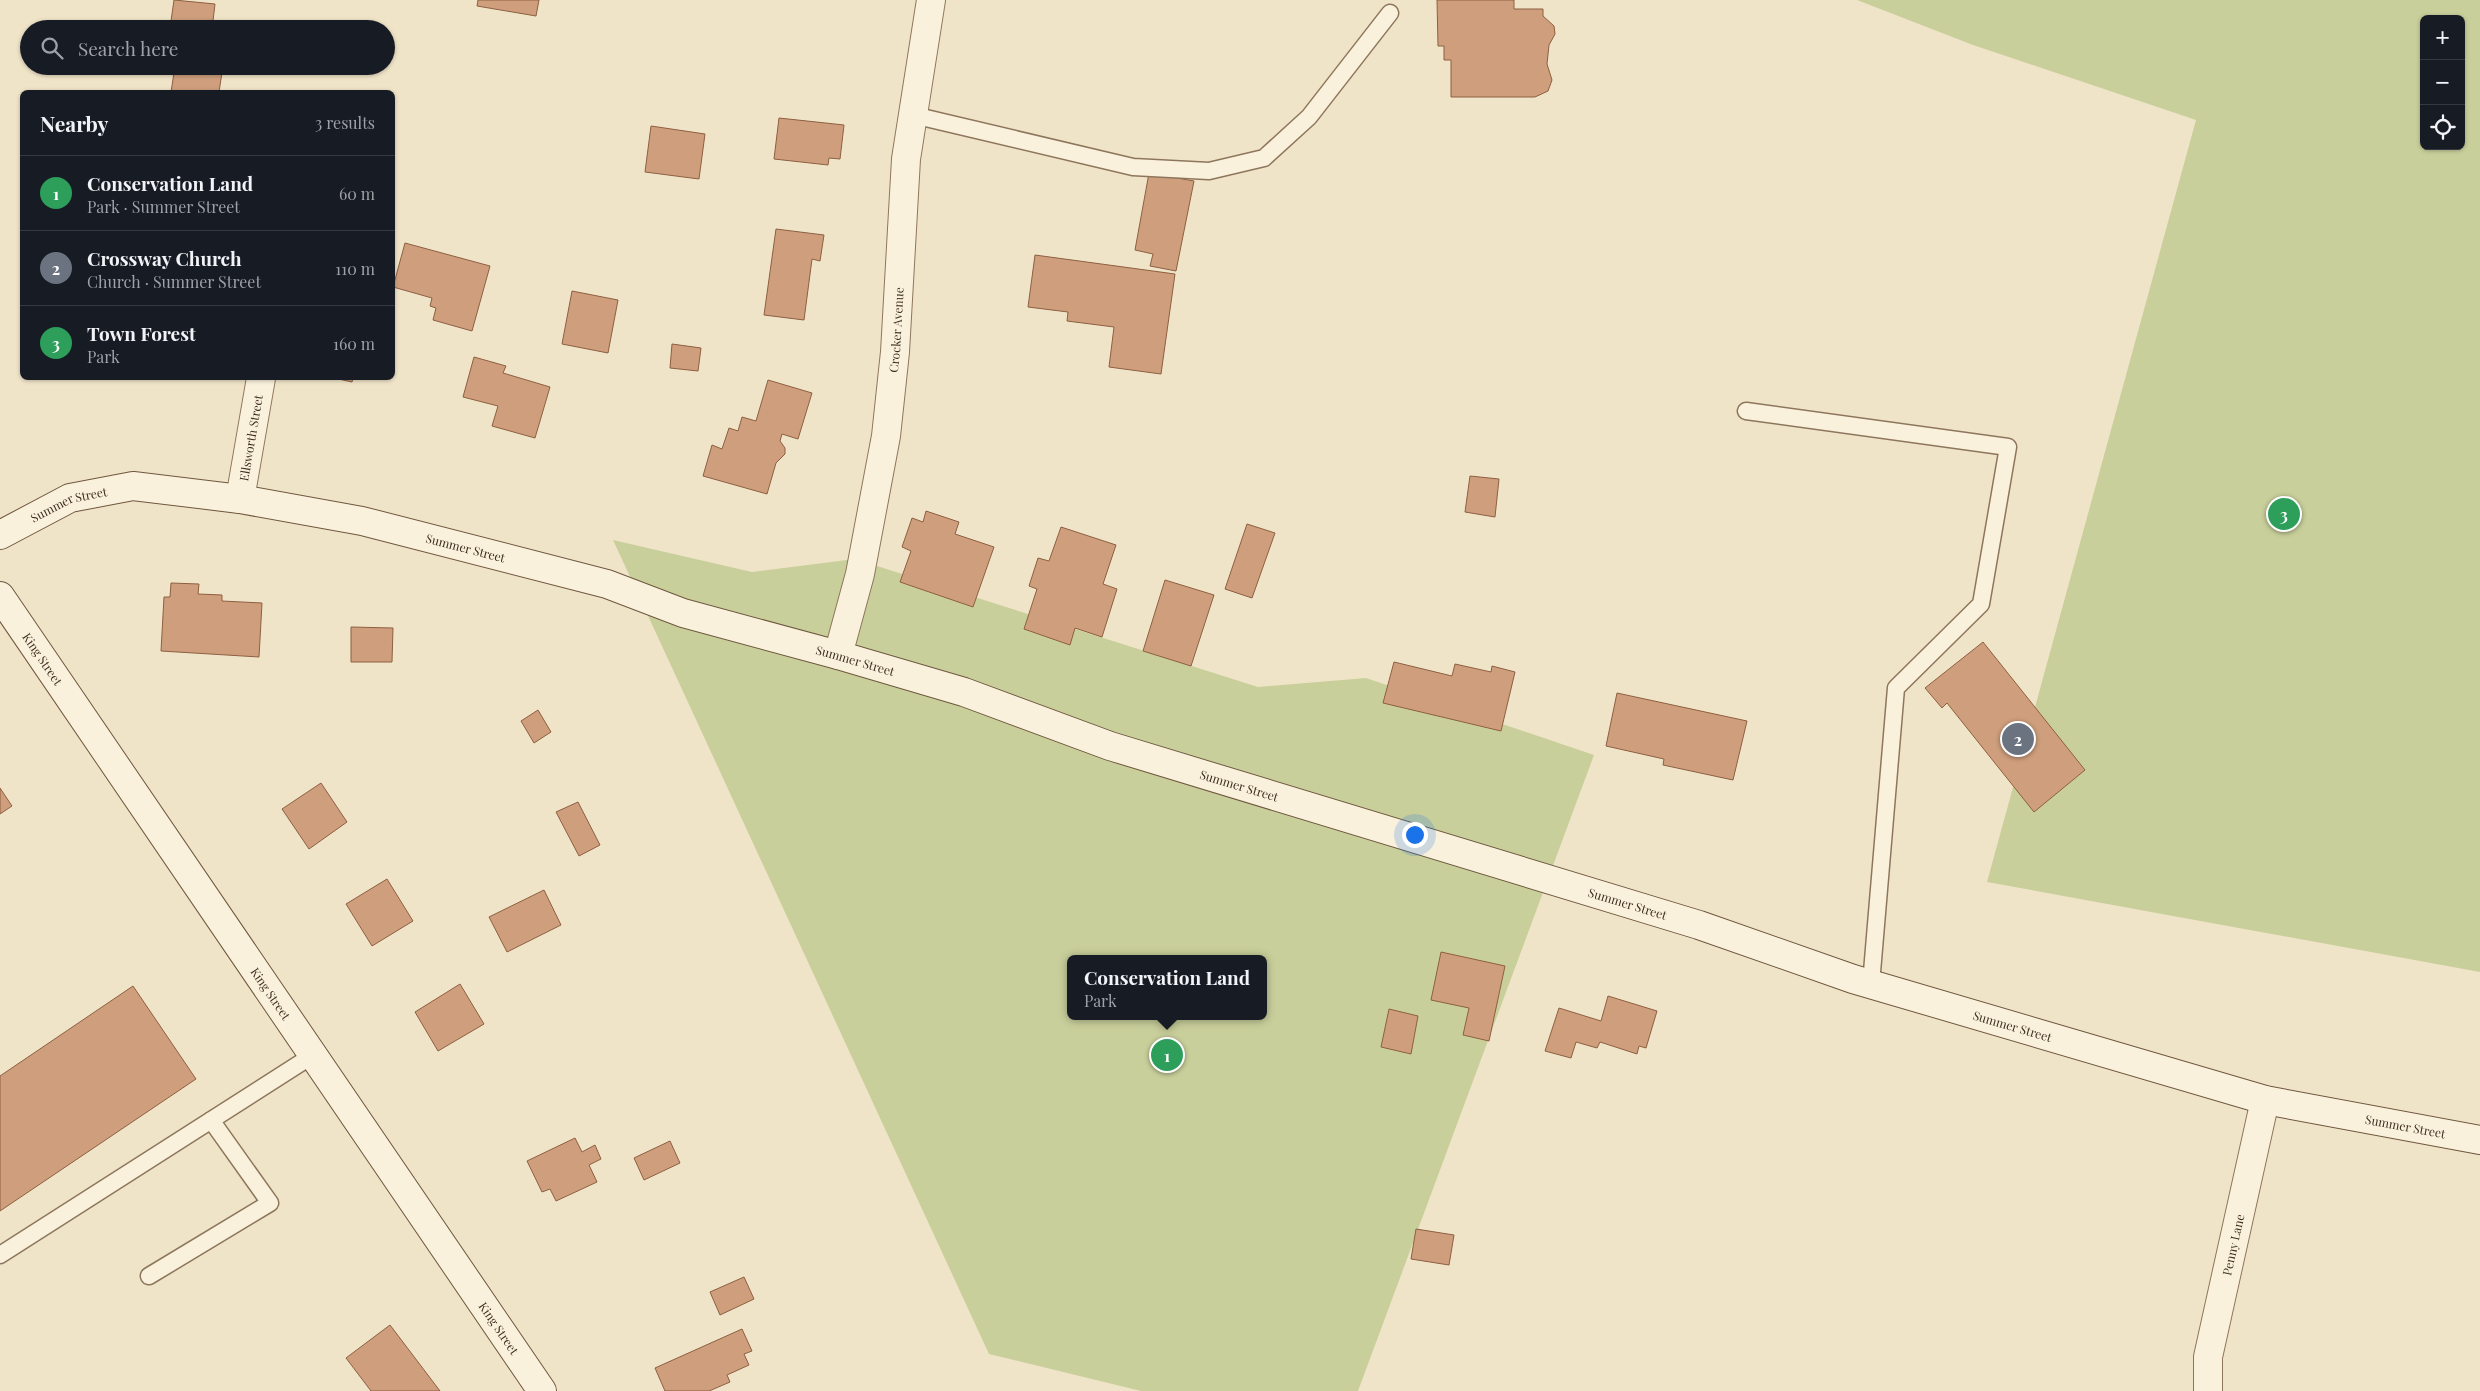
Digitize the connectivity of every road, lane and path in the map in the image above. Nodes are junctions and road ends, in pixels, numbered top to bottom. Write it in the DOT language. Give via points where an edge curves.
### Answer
graph roads {
  1 [pos="931,0"];
  2 [pos="1390,13"];
  3 [pos="913,115"];
  4 [pos="261,380"];
  5 [pos="1746,411"];
  6 [pos="240,499"];
  7 [pos="0,535"];
  8 [pos="0,596"];
  9 [pos="838,655"];
  10 [pos="1871,984"];
  11 [pos="313,1055"];
  12 [pos="2265,1100"];
  13 [pos="212,1120"];
  14 [pos="2480,1140"];
  15 [pos="0,1255"];
  16 [pos="149,1276"];
  17 [pos="542,1391"];
  18 [pos="2208,1391"];
  1 -- 3 [label="main road, Crocker Avenue"];
  2 -- 3 [label="lane" via="1308,118 1264,158 1209,171 1133,167"];
  3 -- 9 [label="main road, Crocker Avenue" via="906,160 895,352 886,436 860,574"];
  4 -- 6 [label="main road, Ellsworth Street"];
  5 -- 10 [label="lane" via="2008,447 1981,604 1896,688"];
  6 -- 7 [label="main road, Summer Street" via="133,486 70,498"];
  6 -- 9 [label="main road, Summer Street" via="362,521 607,584 683,613"];
  8 -- 11 [label="main road, King Street"];
  9 -- 10 [label="main road, Summer Street" via="964,692 1110,746 1698,925"];
  10 -- 12 [label="main road, Summer Street"];
  11 -- 13 [label="lane"];
  11 -- 17 [label="main road, King Street"];
  12 -- 14 [label="main road, Summer Street"];
  12 -- 18 [label="main road, Penny Lane" via="2208,1357"];
  13 -- 15 [label="lane"];
  13 -- 16 [label="lane" via="270,1203"];
}
